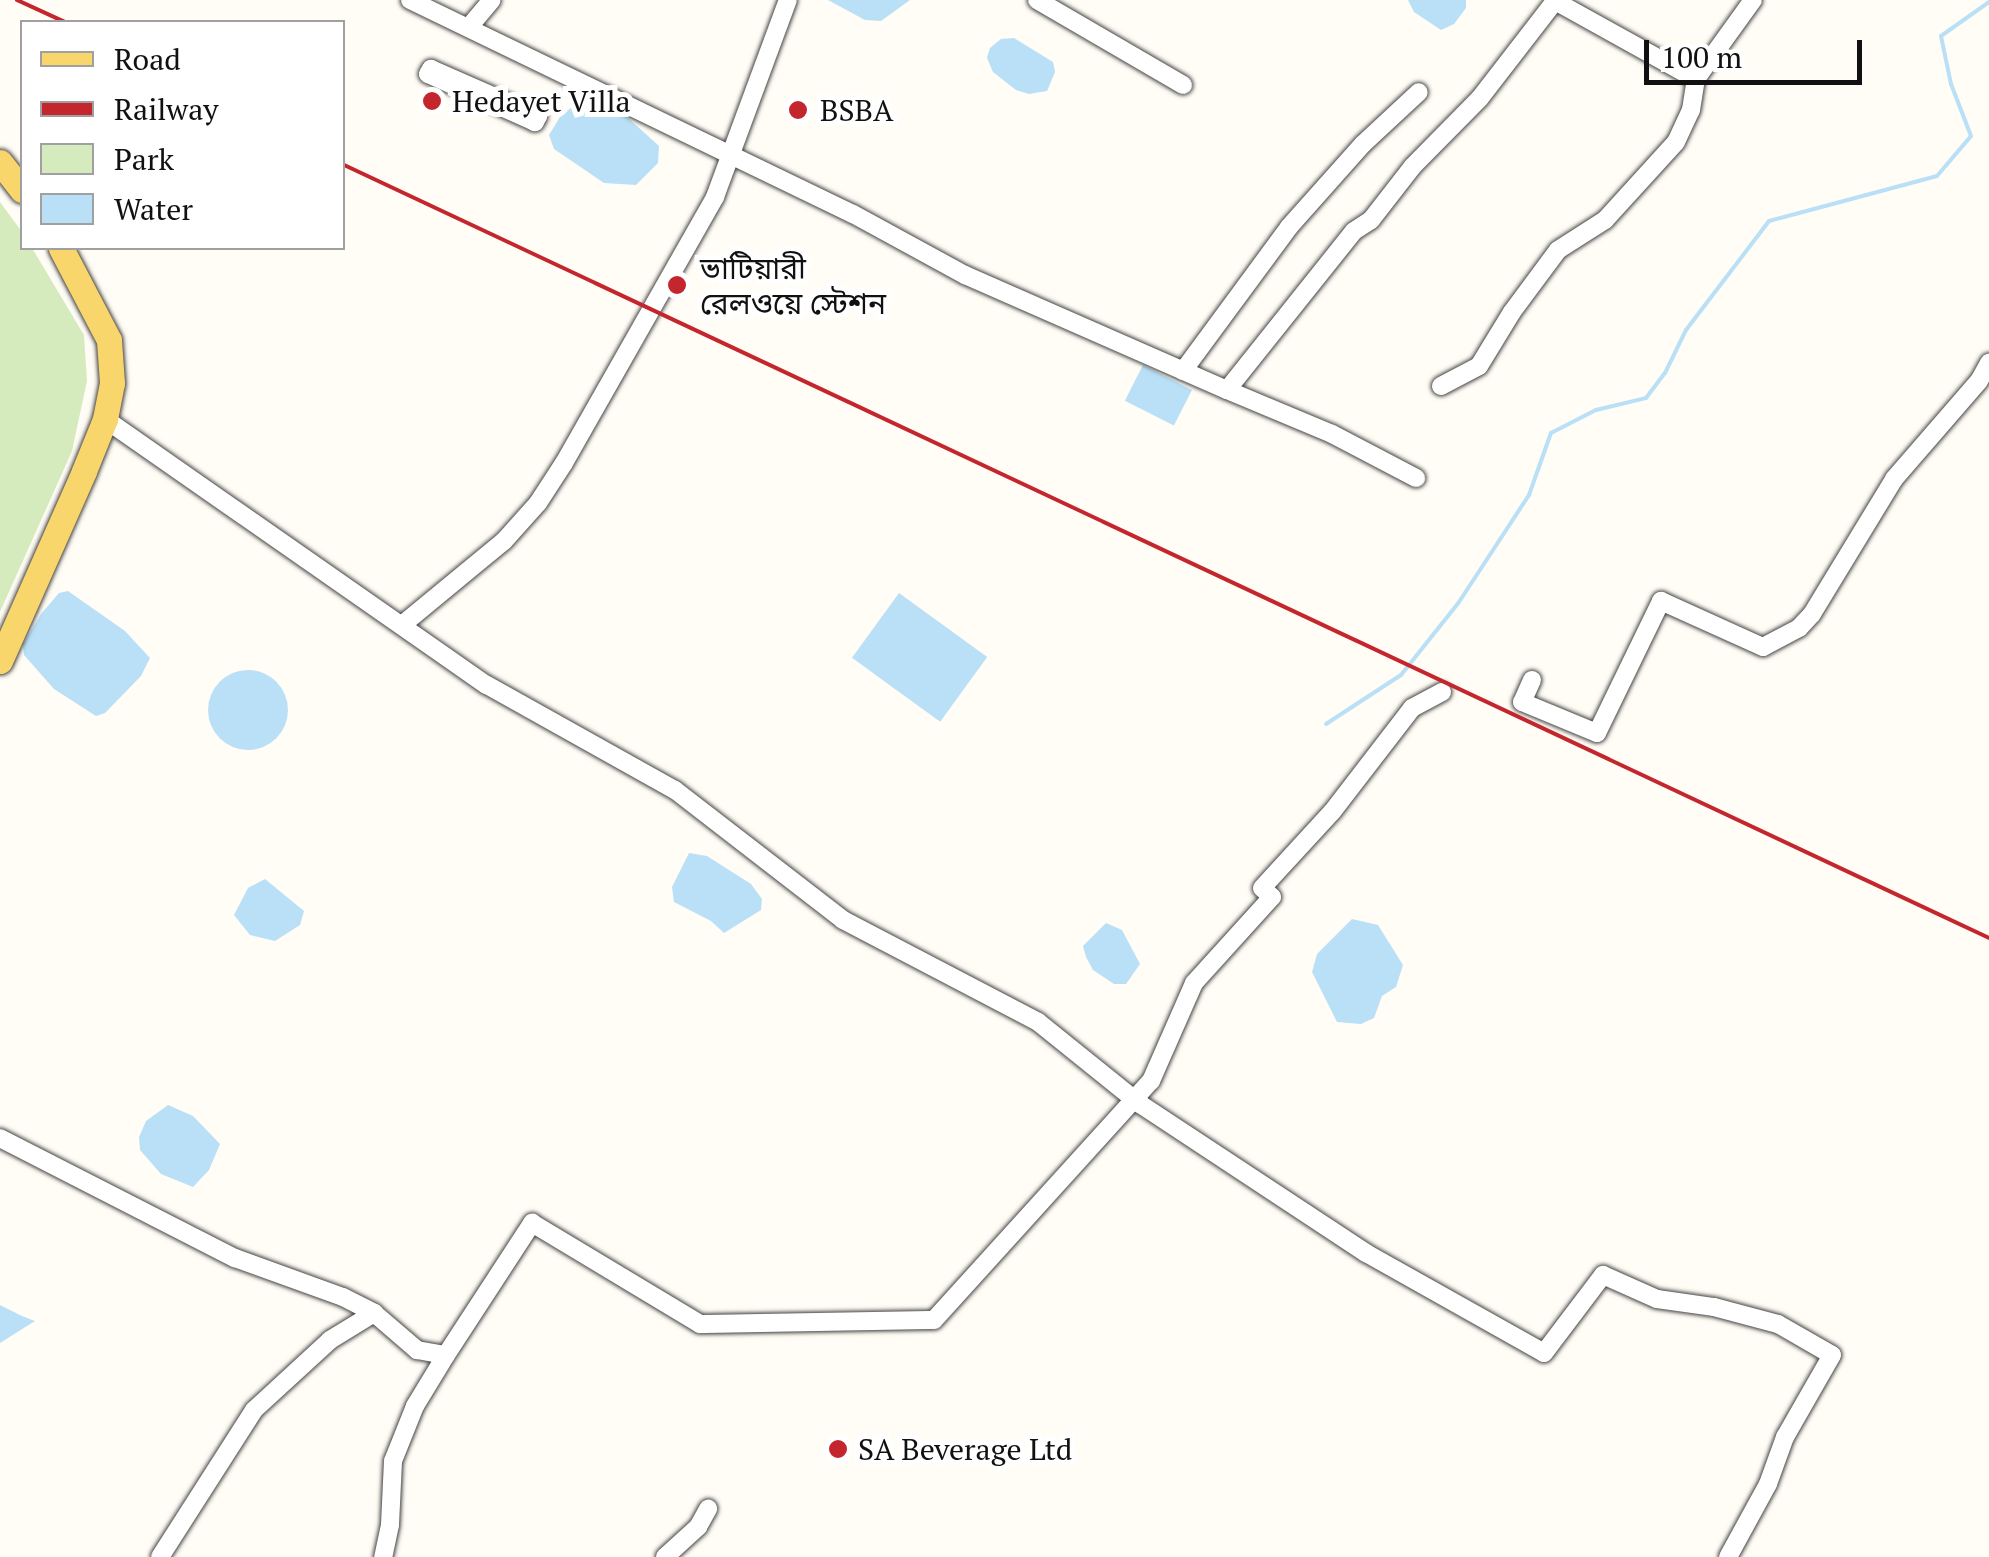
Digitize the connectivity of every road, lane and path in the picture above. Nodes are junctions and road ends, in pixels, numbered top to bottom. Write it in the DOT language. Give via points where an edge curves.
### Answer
graph roads {
  1 [pos="410,0"];
  2 [pos="492,0"];
  3 [pos="788,0"];
  4 [pos="1037,0"];
  5 [pos="1752,0"];
  6 [pos="469,27"];
  7 [pos="1696,79"];
  8 [pos="1183,85"];
  9 [pos="1419,92"];
  10 [pos="535,122"];
  11 [pos="732,158"];
  12 [pos="0,162"];
  13 [pos="20,187"];
  14 [pos="61,250"];
  15 [pos="1989,363"];
  16 [pos="1183,370"];
  17 [pos="1442,386"];
  18 [pos="1228,390"];
  19 [pos="105,419"];
  20 [pos="1416,478"];
  21 [pos="402,624"];
  22 [pos="0,661"];
  23 [pos="1532,680"];
  24 [pos="1442,692"];
  25 [pos="1136,1097"];
  26 [pos="0,1138"];
  27 [pos="374,1313"];
  28 [pos="446,1355"];
  29 [pos="708,1509"];
  30 [pos="160,1557"];
  31 [pos="384,1557"];
  32 [pos="664,1557"];
  33 [pos="1728,1557"];
  1 -- 6 [label="street"];
  2 -- 6 [label="street"];
  3 -- 11 [label="street"];
  4 -- 8 [label="street"];
  5 -- 7 [label="street"];
  6 -- 11 [label="street"];
  7 -- 17 [label="street" via="1676,142 1605,220 1558,250 1480,366"];
  7 -- 18 [label="street" via="1555,1 1480,98 1354,232"];
  9 -- 16 [label="street" via="1289,227"];
  10 -- 10 [label="street" via="464,90 428,74 431,69 538,116"];
  11 -- 16 [label="street" via="966,275"];
  11 -- 21 [label="street" via="538,503 504,541"];
  12 -- 13 [label="main road"];
  14 -- 19 [label="main road" via="110,340"];
  15 -- 23 [label="street" via="1894,479 1799,628 1763,647 1661,602 1597,732 1522,702"];
  16 -- 18 [label="street"];
  18 -- 20 [label="street"];
  19 -- 21 [label="street"];
  19 -- 22 [label="main road"];
  21 -- 25 [label="street" via="536,715 675,790 843,920 1038,1022"];
  24 -- 25 [label="street" via="1412,708 1332,812 1262,888 1272,896 1194,983 1151,1081"];
  25 -- 28 [label="street" via="934,1320 700,1324 532,1223"];
  25 -- 33 [label="street" via="1366,1253 1544,1353 1603,1276 1658,1299 1778,1324 1832,1355"];
  26 -- 27 [label="street" via="210,1246"];
  27 -- 28 [label="street" via="417,1350"];
  27 -- 30 [label="street" via="330,1340 254,1410"];
  28 -- 31 [label="street" via="415,1406 394,1461"];
  29 -- 32 [label="street"];
}
